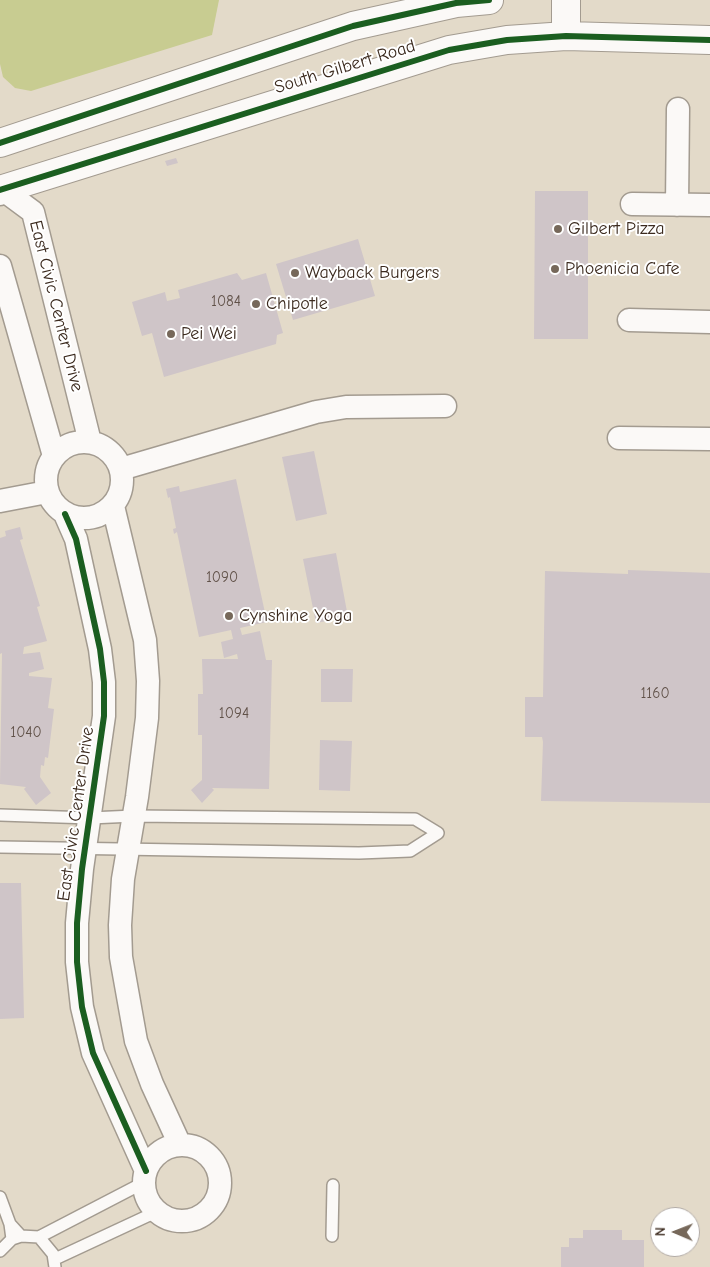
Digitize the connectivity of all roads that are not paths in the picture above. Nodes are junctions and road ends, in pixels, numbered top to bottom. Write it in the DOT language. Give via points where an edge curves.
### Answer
graph roads {
  1 [pos="489,0"];
  2 [pos="566,0"];
  3 [pos="566,36"];
  4 [pos="710,40"];
  5 [pos="678,109"];
  6 [pos="0,143"];
  7 [pos="0,191"];
  8 [pos="632,204"];
  9 [pos="677,205"];
  10 [pos="710,205"];
  11 [pos="0,266"];
  12 [pos="628,320"];
  13 [pos="710,322"];
  14 [pos="445,406"];
  15 [pos="619,438"];
  16 [pos="710,438"];
  17 [pos="90,442"];
  18 [pos="54,456"];
  19 [pos="121,469"];
  20 [pos="47,492"];
  21 [pos="0,501"];
  22 [pos="113,506"];
  23 [pos="65,514"];
  24 [pos="0,815"];
  25 [pos="134,816"];
  26 [pos="90,818"];
  27 [pos="0,847"];
  28 [pos="86,848"];
  29 [pos="129,848"];
  30 [pos="180,1144"];
  31 [pos="144,1177"];
  32 [pos="333,1185"];
  33 [pos="0,1197"];
  34 [pos="156,1212"];
  35 [pos="332,1236"];
  36 [pos="16,1237"];
  37 [pos="39,1237"];
  38 [pos="0,1251"];
  39 [pos="55,1263"];
  1 -- 6 [label="main road, South Gilbert Road" via="456,2 353,26"];
  2 -- 3 [label="main road"];
  3 -- 4 [label="main road, South Gilbert Road"];
  3 -- 7 [label="main road, South Gilbert Road" via="506,40 450,50"];
  5 -- 9 [label="street"];
  7 -- 17 [label="street, East Civic Center Drive" via="33,212"];
  8 -- 9 [label="street"];
  9 -- 10 [label="street"];
  11 -- 18 [label="street"];
  12 -- 13 [label="street"];
  14 -- 19 [label="street" via="346,407 316,412"];
  15 -- 16 [label="street"];
  17 -- 18 [label="street" via="70,444"];
  17 -- 19 [label="street" via="109,451"];
  18 -- 20 [label="street" via="46,474"];
  19 -- 22 [label="street" via="120,495"];
  20 -- 21 [label="street"];
  20 -- 23 [label="street" via="51,501"];
  22 -- 23 [label="street" via="90,519 77,519"];
  22 -- 25 [label="street" via="145,640 148,681 147,718"];
  23 -- 26 [label="street, East Civic Center Drive" via="76,539 104,682 104,716"];
  24 -- 26 [label="lane"];
  25 -- 26 [label="lane"];
  25 -- 29 [label="street"];
  25 -- 29 [label="lane" via="415,819 438,833 410,851 358,853"];
  26 -- 28 [label="street, East Civic Center Drive"];
  27 -- 28 [label="lane"];
  28 -- 29 [label="lane"];
  28 -- 31 [label="street, East Civic Center Drive" via="77,923 82,1007 93,1053"];
  29 -- 30 [label="street" via="120,925 128,1008 152,1084"];
  30 -- 31 [label="street" via="159,1152 151,1160"];
  30 -- 34 [label="street" via="193,1146 213,1160 218,1171 220,1192 211,1208 187,1222 170,1220"];
  31 -- 34 [label="street, East Civic Center Drive" via="145,1194"];
  31 -- 37 [label="lane"];
  32 -- 35 [label="lane"];
  33 -- 36 [label="lane"];
  34 -- 39 [label="lane"];
  36 -- 37 [label="lane"];
  36 -- 38 [label="lane"];
  37 -- 39 [label="lane" via="48,1245"];
}
